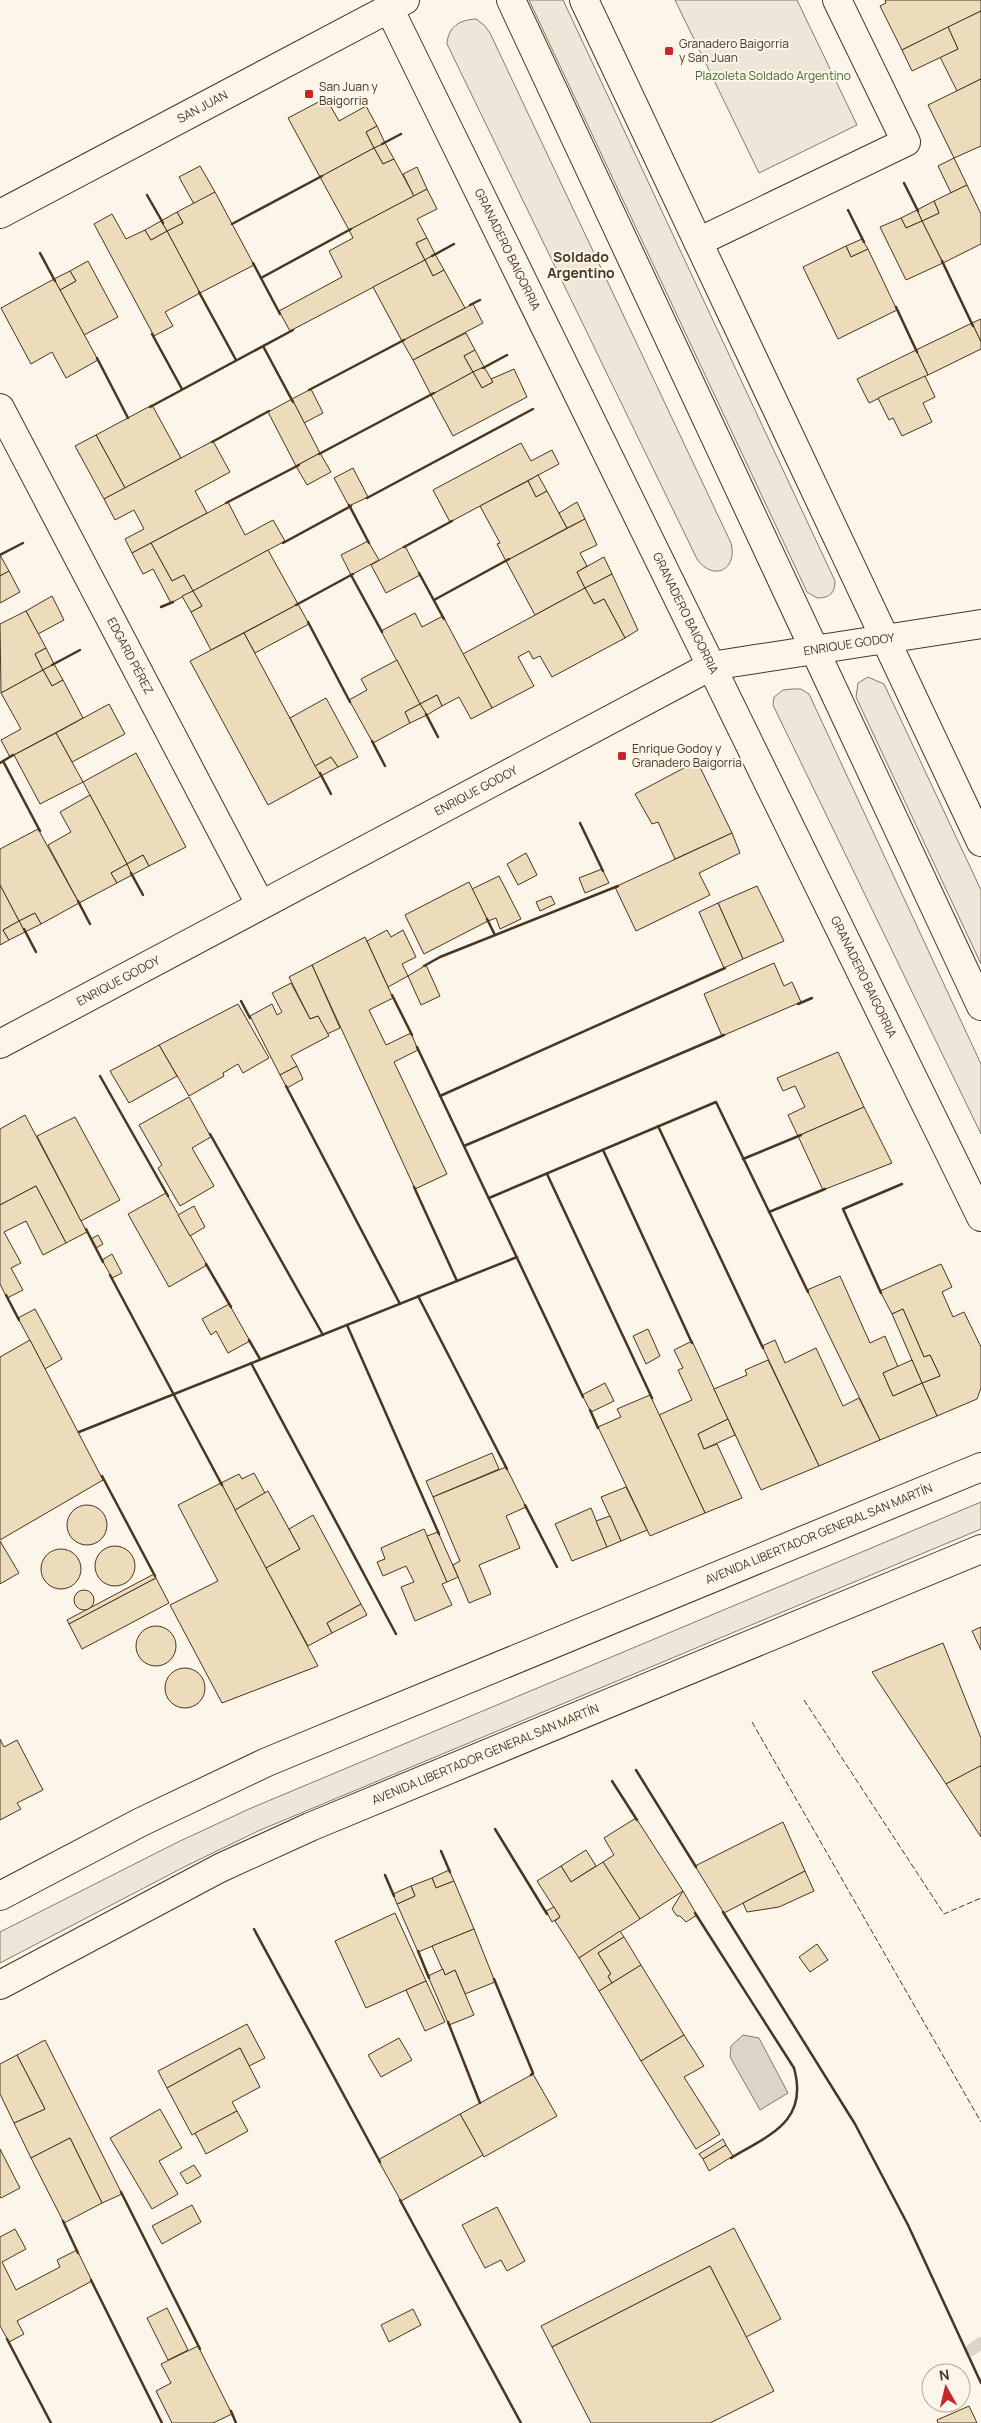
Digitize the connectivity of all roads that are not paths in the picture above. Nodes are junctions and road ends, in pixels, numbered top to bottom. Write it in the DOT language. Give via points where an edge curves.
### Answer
graph roads {
  1 [pos="511,0"];
  2 [pos="584,0"];
  3 [pos="837,0"];
  4 [pos="397,4"];
  5 [pos="0,214"];
  6 [pos="698,242"];
  7 [pos="0,408"];
  8 [pos="981,624"];
  9 [pos="886,639"];
  10 [pos="815,650"];
  11 [pos="711,666"];
  12 [pos="981,842"];
  13 [pos="260,904"];
  14 [pos="981,1006"];
  15 [pos="0,1044"];
  16 [pos="981,1217"];
  17 [pos="981,1466"];
  18 [pos="981,1549"];
  19 [pos="0,1896"];
  20 [pos="0,1985"];
  1 -- 10 [label="street"];
  2 -- 6 [label="street"];
  3 -- 6 [label="street" via="906,142"];
  4 -- 5 [label="street, SAN JUAN"];
  4 -- 11 [label="street, GRANADERO BAIGORRIA"];
  6 -- 9 [label="street"];
  7 -- 13 [label="street, EDGARD PÉREZ"];
  8 -- 9 [label="street, ENRIQUE GODOY"];
  9 -- 10 [label="street, ENRIQUE GODOY"];
  9 -- 12 [label="street"];
  10 -- 11 [label="street, ENRIQUE GODOY"];
  10 -- 14 [label="street"];
  11 -- 13 [label="street, ENRIQUE GODOY"];
  11 -- 16 [label="street, GRANADERO BAIGORRIA"];
  13 -- 15 [label="street, ENRIQUE GODOY"];
  17 -- 19 [label="street, AVENIDA LIBERTADOR GENERAL SAN MARTÍN" via="267,1762 141,1822"];
  18 -- 20 [label="street, AVENIDA LIBERTADOR GENERAL SAN MARTÍN" via="310,1827 220,1868"];
}
